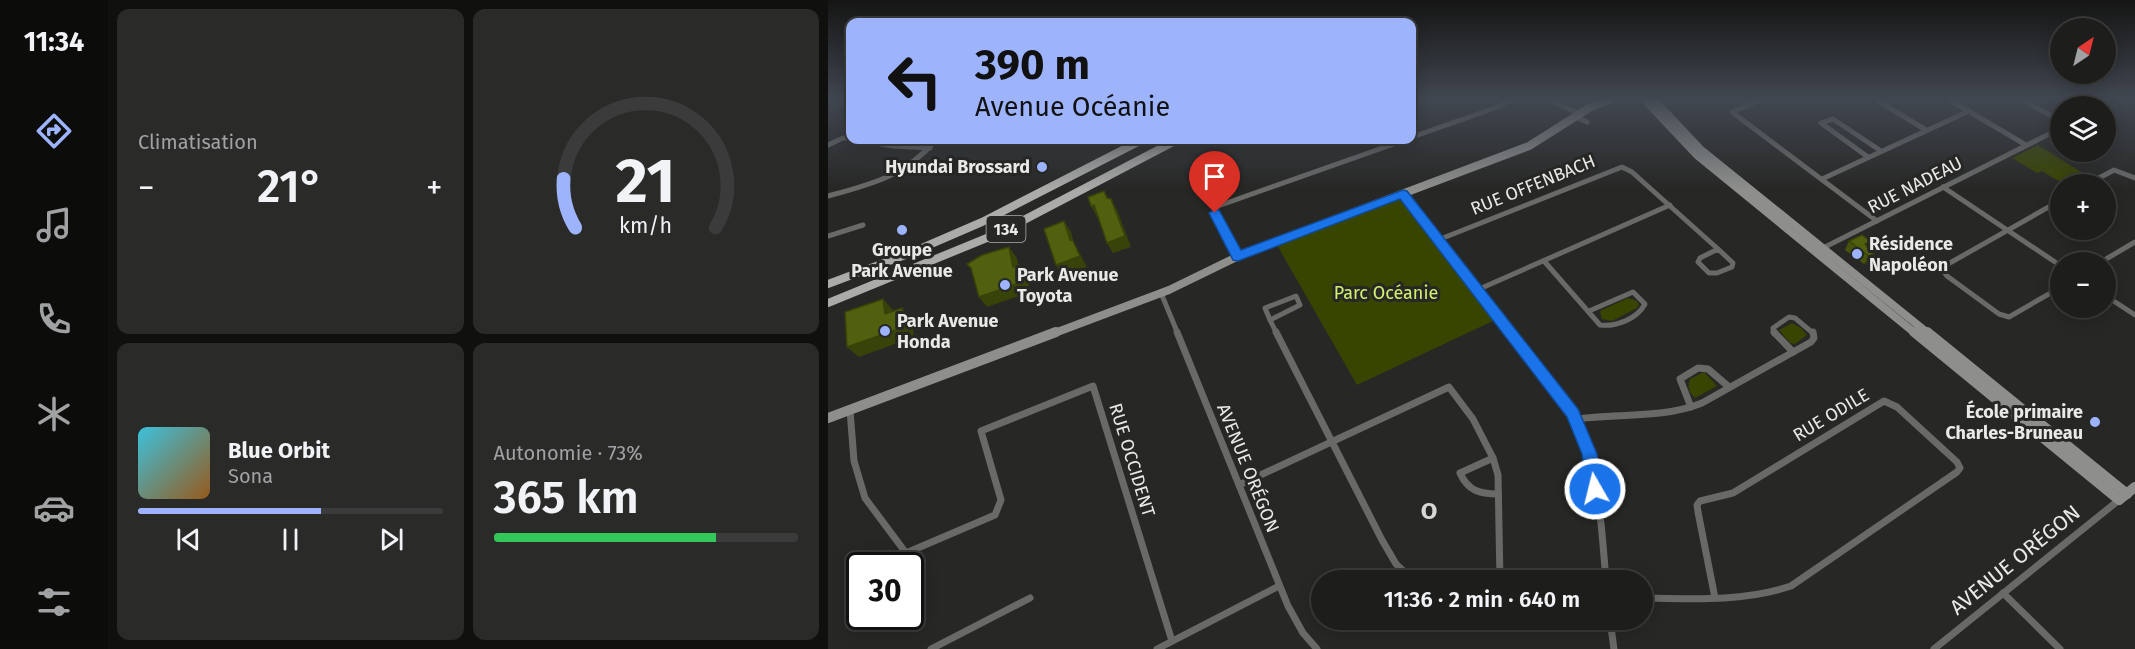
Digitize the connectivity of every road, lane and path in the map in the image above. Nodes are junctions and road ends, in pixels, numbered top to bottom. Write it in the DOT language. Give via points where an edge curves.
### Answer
graph roads {
  1 [pos="1434,129"];
  2 [pos="1560,129"];
  3 [pos="1672,129"];
  4 [pos="1681,129"];
  5 [pos="1755,129"];
  6 [pos="1830,129"];
  7 [pos="1848,129"];
  8 [pos="2000,129"];
  9 [pos="1926,130"];
  10 [pos="2050,133"];
  11 [pos="1416,136"];
  12 [pos="846,138"];
  13 [pos="881,144"];
  14 [pos="933,144"];
  15 [pos="1134,144"];
  16 [pos="1168,144"];
  17 [pos="1394,144"];
  18 [pos="828,145"];
  19 [pos="2026,145"];
  20 [pos="930,148"];
  21 [pos="1881,151"];
  22 [pos="1868,157"];
  23 [pos="2108,174"];
  24 [pos="2135,178"];
  25 [pos="1822,179"];
  26 [pos="1944,187"];
  27 [pos="1403,194"];
  28 [pos="828,196"];
  29 [pos="1670,205"];
  30 [pos="2050,206"];
  31 [pos="1877,221"];
  32 [pos="862,225"];
  33 [pos="2007,230"];
  34 [pos="828,236"];
  35 [pos="1438,240"];
  36 [pos="2135,242"];
  37 [pos="1718,249"];
  38 [pos="1819,250"];
  39 [pos="2116,253"];
  40 [pos="1238,256"];
  41 [pos="2050,259"];
  42 [pos="1544,261"];
  43 [pos="828,284"];
  44 [pos="1477,290"];
  45 [pos="1161,293"];
  46 [pos="2050,293"];
  47 [pos="828,303"];
  48 [pos="2116,303"];
  49 [pos="1589,311"];
  50 [pos="2135,315"];
  51 [pos="1270,320"];
  52 [pos="1793,352"];
  53 [pos="1730,387"];
  54 [pos="1691,407"];
  55 [pos="850,410"];
  56 [pos="828,418"];
  57 [pos="1576,419"];
  58 [pos="1331,442"];
  59 [pos="1492,458"];
  60 [pos="1239,485"];
  61 [pos="1498,494"];
  62 [pos="2127,494"];
  63 [pos="1402,570"];
  64 [pos="1500,570"];
  65 [pos="1605,570"];
  66 [pos="1279,586"];
  67 [pos="2003,593"];
  68 [pos="1030,598"];
  69 [pos="1653,598"];
  70 [pos="1715,598"];
  71 [pos="1612,630"];
  72 [pos="1172,641"];
  73 [pos="931,649"];
  74 [pos="1157,649"];
  75 [pos="1317,649"];
  76 [pos="1614,649"];
  77 [pos="1934,649"];
  78 [pos="2060,649"];
  1 -- 11 [label="street"];
  2 -- 27 [label="street" via="1529,146"];
  3 -- 38 [label="street" via="1692,151"];
  4 -- 38 [label="street"];
  5 -- 25 [label="street"];
  6 -- 22 [label="street"];
  7 -- 21 [label="street"];
  8 -- 19 [label="street"];
  9 -- 21 [label="street"];
  10 -- 19 [label="street, RUE NADEAU"];
  12 -- 18 [label="street"];
  13 -- 20 [label="street"];
  14 -- 20 [label="street"];
  15 -- 43 [label="main road, 134" via="982,222"];
  16 -- 47 [label="main road, 134" via="999,233"];
  17 -- 40 [label="street" via="1218,206 1215,213"];
  19 -- 26 [label="street, RUE NADEAU"];
  20 -- 28 [label="street" via="894,176"];
  21 -- 22 [label="street"];
  22 -- 25 [label="street"];
  23 -- 24 [label="street" via="2114,171"];
  25 -- 31 [label="street"];
  26 -- 31 [label="street, RUE NADEAU"];
  26 -- 33 [label="street"];
  27 -- 35 [label="street"];
  27 -- 40 [label="street"];
  29 -- 35 [label="street, RUE OFFENBACH" via="1628,169 1617,168"];
  29 -- 37 [label="street, RUE OFFENBACH"];
  29 -- 42 [label="street"];
  30 -- 33 [label="street"];
  31 -- 38 [label="street, RUE NADEAU"];
  32 -- 34 [label="street"];
  33 -- 41 [label="street"];
  33 -- 46 [label="street" via="1944,265 1942,272 1999,314 2009,317"];
  35 -- 44 [label="street"];
  36 -- 39 [label="street"];
  37 -- 37 [label="street, RUE OFFENBACH" via="1733,263 1732,267 1709,274 1698,262"];
  38 -- 62 [label="street"];
  40 -- 45 [label="street"];
  42 -- 44 [label="street"];
  42 -- 49 [label="street"];
  44 -- 57 [label="street"];
  45 -- 55 [label="street"];
  45 -- 60 [label="street, AVENUE ORÉGON"];
  48 -- 50 [label="street"];
  49 -- 49 [label="street" via="1606,327 1641,311 1646,304 1633,292"];
  51 -- 51 [label="street" via="1265,308 1296,296 1300,305"];
  51 -- 58 [label="street"];
  52 -- 52 [label="street" via="1815,338 1802,323 1789,317 1773,328 1774,334"];
  52 -- 53 [label="street"];
  53 -- 54 [label="street"];
  53 -- 54 [label="street" via="1706,366 1700,366 1680,379"];
  54 -- 57 [label="street" via="1660,414"];
  55 -- 56 [label="street"];
  55 -- 72 [label="street, RUE OCCIDENT" via="854,461 865,498 906,553 995,515 1001,500 981,431 1093,386"];
  57 -- 65 [label="street" via="1593,466"];
  58 -- 59 [label="street" via="1449,387 1473,419"];
  58 -- 60 [label="street"];
  58 -- 63 [label="street" via="1382,540"];
  59 -- 61 [label="street" via="1498,475"];
  59 -- 61 [label="street" via="1460,473 1469,489 1481,495"];
  60 -- 66 [label="street, AVENUE ORÉGON"];
  61 -- 64 [label="street"];
  62 -- 67 [label="street, AVENUE ORÉGON"];
  66 -- 72 [label="street"];
  66 -- 75 [label="street, AVENUE ORÉGON" via="1303,633"];
  67 -- 77 [label="street, AVENUE ORÉGON"];
  67 -- 78 [label="street"];
  68 -- 73 [label="street"];
  69 -- 70 [label="street, RUE ODILE"];
  70 -- 70 [label="street, RUE ODILE" via="1766,595 1801,581 1957,472 1957,462 1897,407 1884,401 1734,493 1700,501 1698,512"];
  71 -- 76 [label="street"];
  72 -- 74 [label="street"];
}
